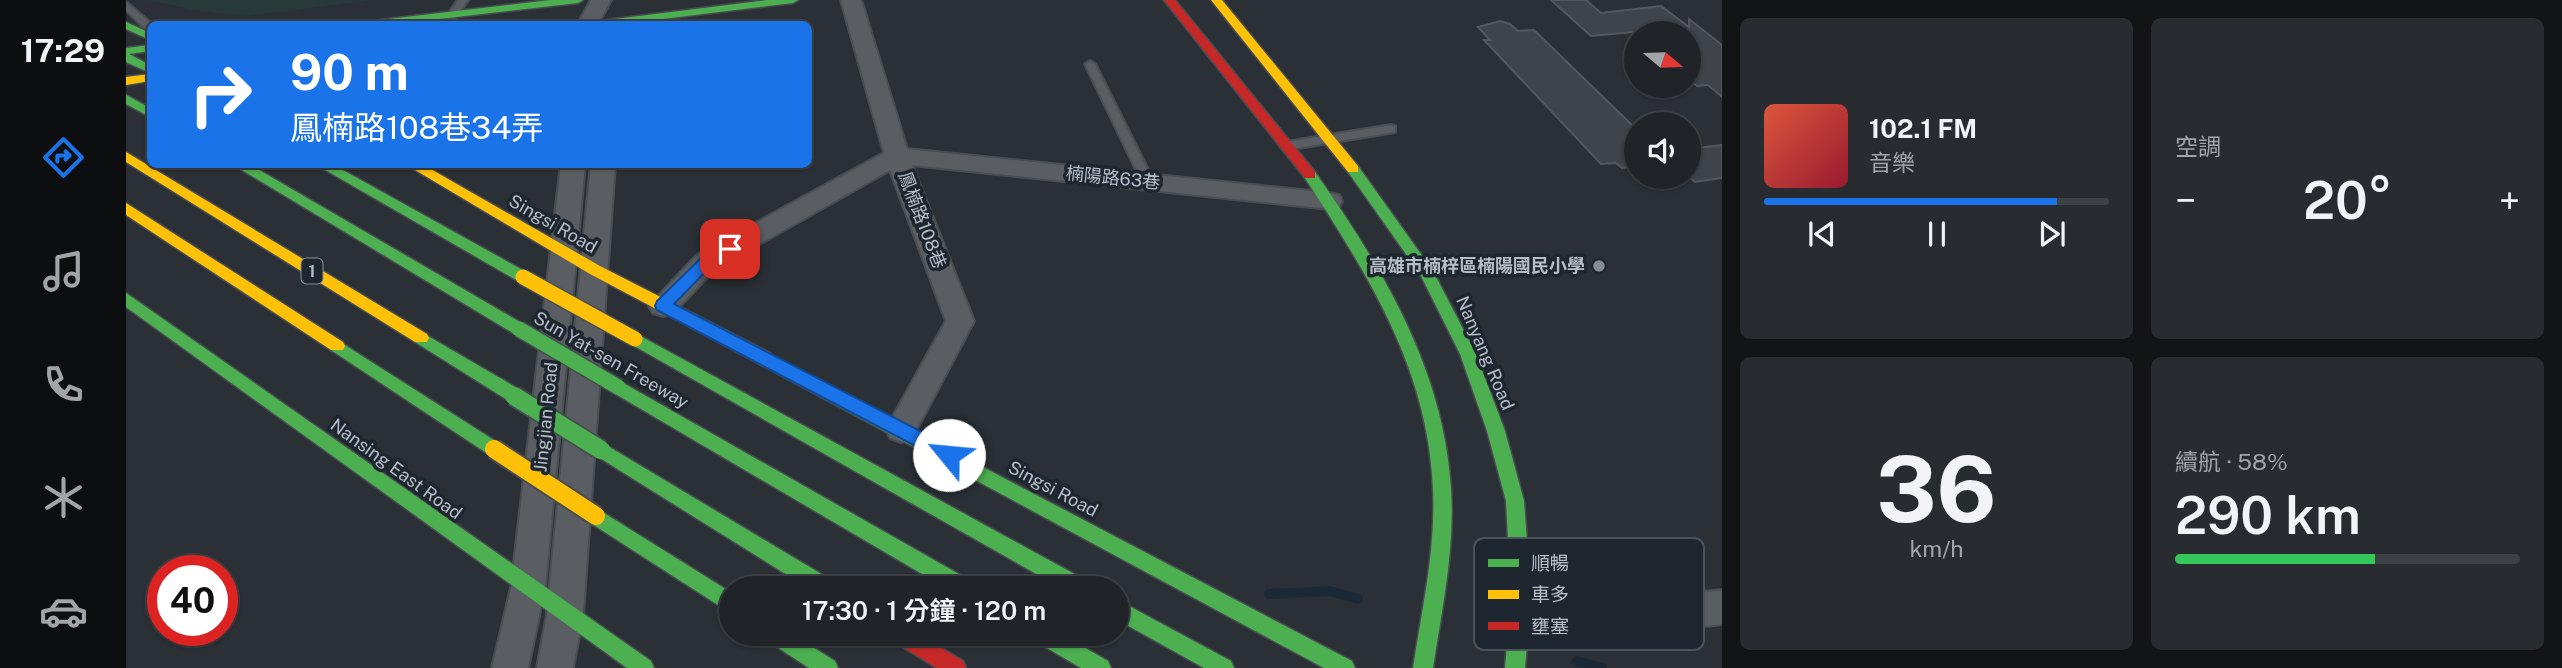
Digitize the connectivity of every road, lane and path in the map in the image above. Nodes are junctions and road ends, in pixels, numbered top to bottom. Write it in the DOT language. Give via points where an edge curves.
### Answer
graph roads {
  1 [pos="463,0"];
  2 [pos="578,0"];
  3 [pos="603,0"];
  4 [pos="793,0"];
  5 [pos="851,0"];
  6 [pos="1169,0"];
  7 [pos="1216,0"];
  8 [pos="126,5"];
  9 [pos="452,16"];
  10 [pos="401,21"];
  11 [pos="590,21"];
  12 [pos="608,21"];
  13 [pos="632,21"];
  14 [pos="126,25"];
  15 [pos="147,25"];
  16 [pos="147,36"];
  17 [pos="147,48"];
  18 [pos="126,51"];
  19 [pos="126,57"];
  20 [pos="1090,64"];
  21 [pos="147,68"];
  22 [pos="147,78"];
  23 [pos="126,81"];
  24 [pos="126,99"];
  25 [pos="147,111"];
  26 [pos="1391,129"];
  27 [pos="1331,139"];
  28 [pos="1286,146"];
  29 [pos="126,156"];
  30 [pos="897,156"];
  31 [pos="245,168"];
  32 [pos="328,168"];
  33 [pos="418,168"];
  34 [pos="573,168"];
  35 [pos="603,168"];
  36 [pos="1148,182"];
  37 [pos="1330,201"];
  38 [pos="126,208"];
  39 [pos="563,251"];
  40 [pos="595,270"];
  41 [pos="126,299"];
  42 [pos="663,306"];
  43 [pos="901,429"];
  44 [pos="1518,538"];
  45 [pos="806,576"];
  46 [pos="943,576"];
  47 [pos="1058,576"];
  48 [pos="528,588"];
  49 [pos="719,596"];
  50 [pos="1722,607"];
  51 [pos="1704,613"];
  52 [pos="565,614"];
  53 [pos="1129,615"];
  54 [pos="794,646"];
  55 [pos="920,646"];
  56 [pos="1063,646"];
  57 [pos="1516,650"];
  58 [pos="510,668"];
  59 [pos="555,668"];
  60 [pos="644,668"];
  61 [pos="828,668"];
  62 [pos="956,668"];
  63 [pos="1101,668"];
  64 [pos="1224,668"];
  65 [pos="1346,668"];
  66 [pos="1423,668"];
  67 [pos="1515,668"];
  1 -- 9 [label="lane"];
  2 -- 9 [label="main road"];
  3 -- 11 [label="street"];
  3 -- 12 [label="street"];
  4 -- 13 [label="main road"];
  5 -- 30 [label="street, 鳳楠路108巷"];
  6 -- 28 [label="main road"];
  7 -- 27 [label="main road, Nanyang Road"];
  8 -- 15 [label="lane"];
  9 -- 10 [label="main road"];
  14 -- 16 [label="main road"];
  17 -- 18 [label="main road"];
  19 -- 21 [label="main road"];
  20 -- 36 [label="lane"];
  22 -- 23 [label="main road"];
  24 -- 25 [label="main road"];
  26 -- 27 [label="lane"];
  27 -- 28 [label="lane"];
  27 -- 44 [label="main road, Nanyang Road" via="1426,271 1468,354 1496,431 1515,501"];
  28 -- 37 [label="main road"];
  29 -- 45 [label="main road, 1, bridge"];
  30 -- 36 [label="street, 楠陽路63巷"];
  30 -- 42 [label="street" via="706,262"];
  30 -- 43 [label="street, 鳳楠路108巷" via="960,321"];
  31 -- 46 [label="main road, Sun Yat-sen Freeway, bridge"];
  32 -- 47 [label="main road, bridge"];
  33 -- 39 [label="main road, Singsi Road"];
  34 -- 39 [label="street, Jingjian Road"];
  35 -- 40 [label="street, Jingjian Road"];
  36 -- 37 [label="street, 楠陽路63巷"];
  37 -- 66 [label="main road" via="1374,271 1408,340 1440,461 1437,566"];
  38 -- 49 [label="main road, bridge"];
  39 -- 40 [label="main road, Singsi Road"];
  39 -- 48 [label="street, Jingjian Road"];
  40 -- 42 [label="main road, Singsi Road"];
  40 -- 52 [label="street, Jingjian Road"];
  41 -- 48 [label="main road, Nansing East Road"];
  42 -- 43 [label="main road, Singsi Road"];
  43 -- 65 [label="main road, Singsi Road"];
  48 -- 52 [label="main road, Nansing East Road"];
  48 -- 58 [label="street, Jingjian Road"];
  50 -- 51 [label="street"];
  52 -- 59 [label="street, Jingjian Road"];
  52 -- 60 [label="main road, Nansing East Road"];
  53 -- 64 [label="main road"];
  54 -- 61 [label="main road"];
  55 -- 62 [label="main road"];
  56 -- 63 [label="main road"];
  57 -- 67 [label="main road, Nanyang Road"];
}
